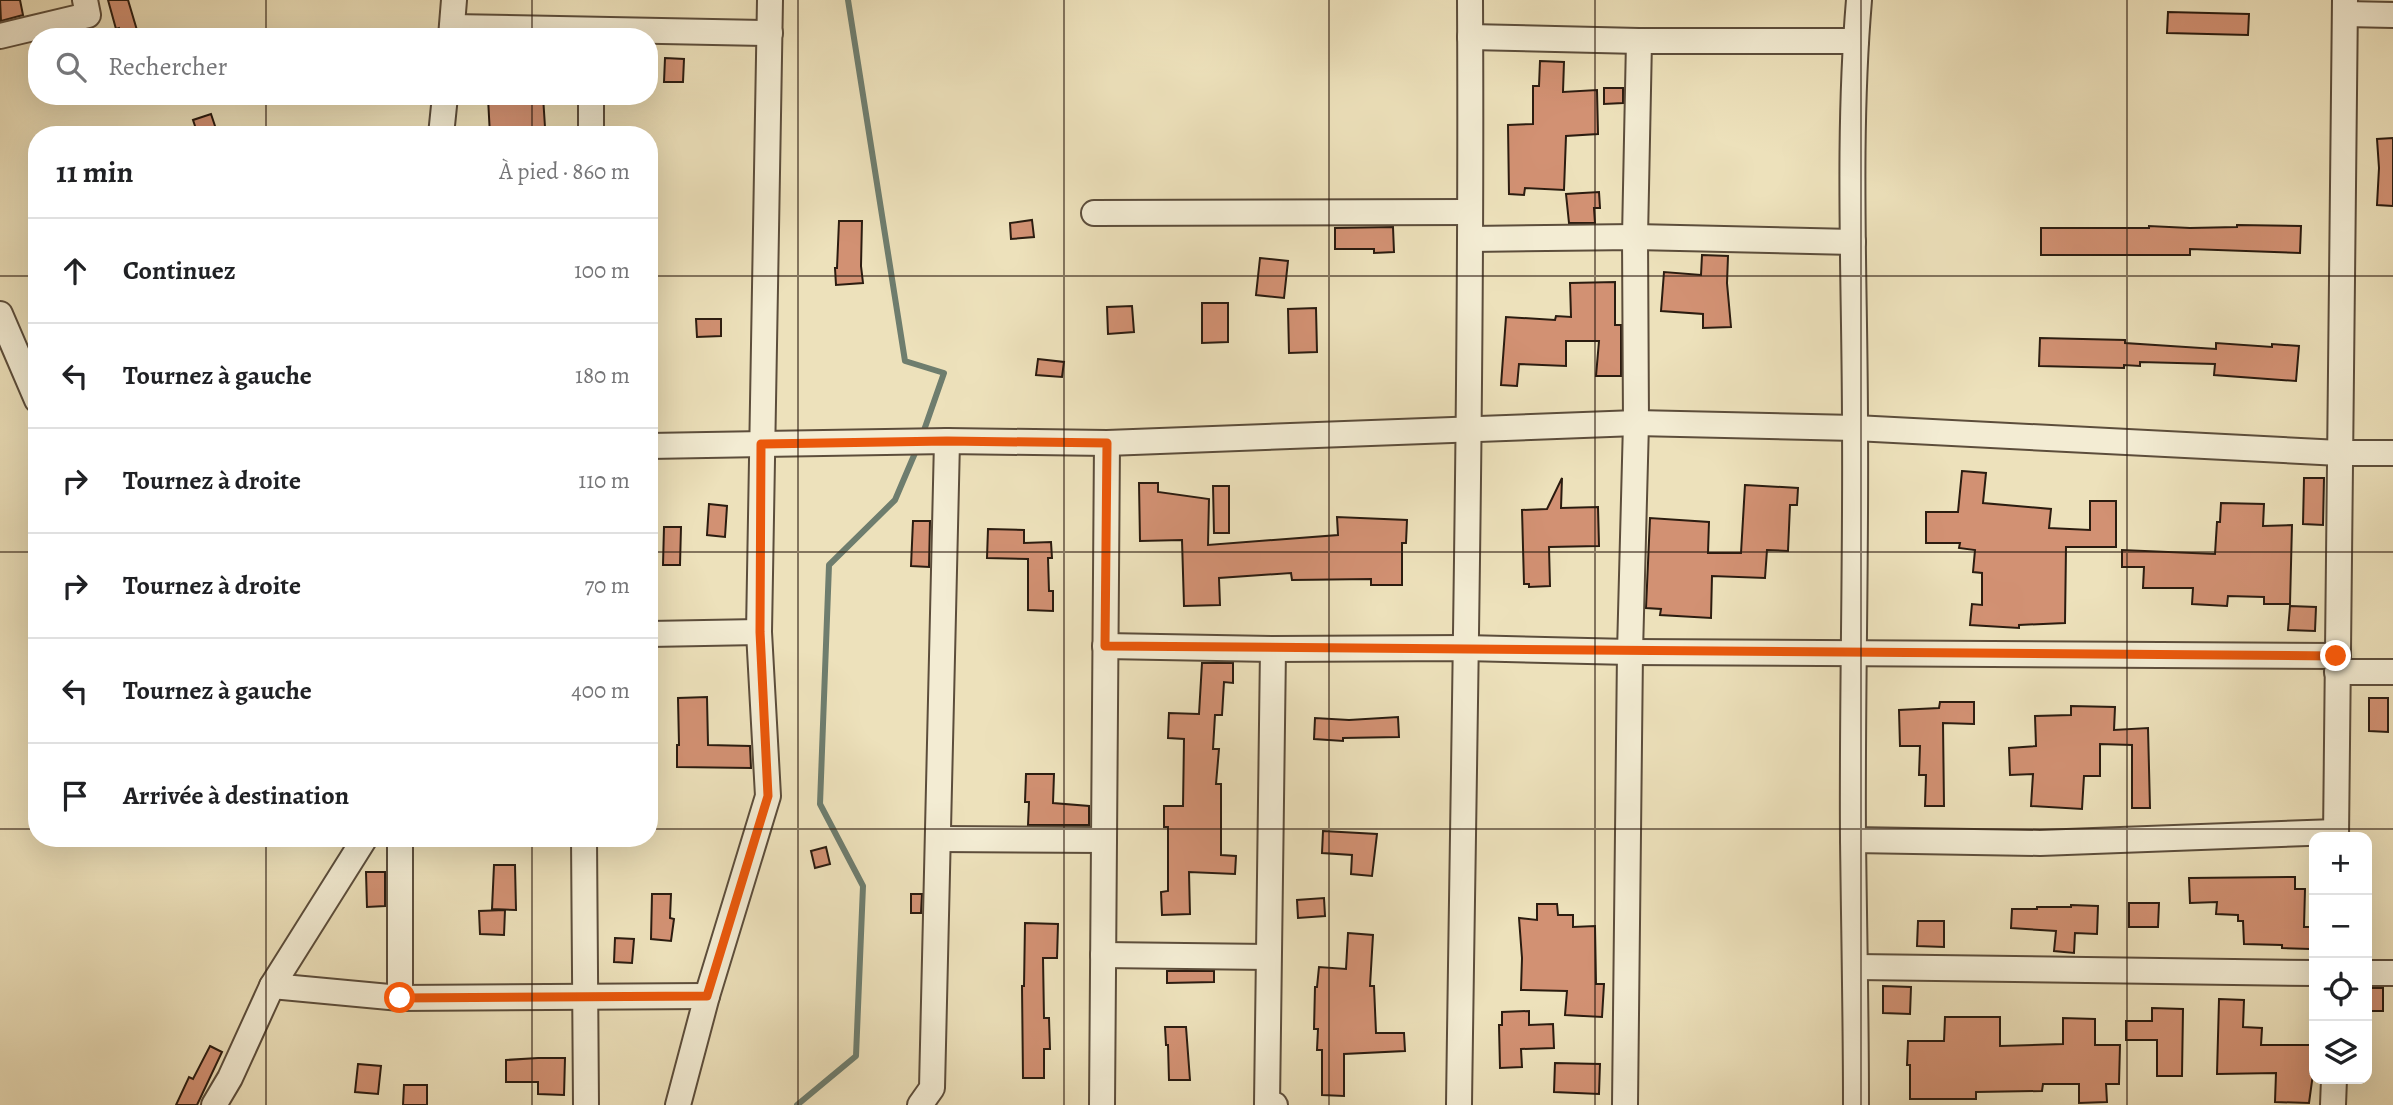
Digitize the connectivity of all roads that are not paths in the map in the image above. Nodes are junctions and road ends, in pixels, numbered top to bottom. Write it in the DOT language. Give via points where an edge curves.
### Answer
graph roads {
  1 [pos="85,0"];
  2 [pos="454,0"];
  3 [pos="770,0"];
  4 [pos="1470,0"];
  5 [pos="1859,0"];
  6 [pos="2345,7"];
  7 [pos="2393,15"];
  8 [pos="48,28"];
  9 [pos="452,28"];
  10 [pos="658,33"];
  11 [pos="770,33"];
  12 [pos="28,34"];
  13 [pos="1470,37"];
  14 [pos="1639,41"];
  15 [pos="1856,41"];
  16 [pos="4,42"];
  17 [pos="444,105"];
  18 [pos="590,105"];
  19 [pos="442,126"];
  20 [pos="591,126"];
  21 [pos="1470,212"];
  22 [pos="1094,213"];
  23 [pos="1635,237"];
  24 [pos="1471,239"];
  25 [pos="1853,242"];
  26 [pos="0,314"];
  27 [pos="28,379"];
  28 [pos="1636,423"];
  29 [pos="1470,428"];
  30 [pos="1855,428"];
  31 [pos="947,441"];
  32 [pos="1107,443"];
  33 [pos="761,444"];
  34 [pos="658,446"];
  35 [pos="2340,453"];
  36 [pos="2393,453"];
  37 [pos="760,632"];
  38 [pos="658,634"];
  39 [pos="1105,646"];
  40 [pos="1465,648"];
  41 [pos="1273,649"];
  42 [pos="1630,652"];
  43 [pos="1854,653"];
  44 [pos="2337,664"];
  45 [pos="2393,672"];
  46 [pos="2336,832"];
  47 [pos="2309,836"];
  48 [pos="938,839"];
  49 [pos="1104,840"];
  50 [pos="1853,840"];
  51 [pos="359,847"];
  52 [pos="400,847"];
  53 [pos="584,847"];
  54 [pos="1103,955"];
  55 [pos="1268,957"];
  56 [pos="1857,967"];
  57 [pos="2309,972"];
  58 [pos="2372,973"];
  59 [pos="2393,973"];
  60 [pos="272,986"];
  61 [pos="707,996"];
  62 [pos="400,998"];
  63 [pos="585,998"];
  64 [pos="2334,1084"];
  65 [pos="214,1105"];
  66 [pos="586,1105"];
  67 [pos="678,1105"];
  68 [pos="920,1105"];
  69 [pos="1102,1105"];
  70 [pos="1266,1105"];
  71 [pos="1275,1105"];
  72 [pos="1459,1105"];
  73 [pos="1625,1105"];
  74 [pos="1856,1105"];
  75 [pos="2333,1105"];
  1 -- 8 [label="street" via="88,15"];
  2 -- 9 [label="street"];
  3 -- 11 [label="street"];
  4 -- 13 [label="street"];
  5 -- 15 [label="street"];
  6 -- 7 [label="street"];
  6 -- 35 [label="street"];
  10 -- 11 [label="street"];
  11 -- 33 [label="street"];
  12 -- 16 [label="street"];
  13 -- 14 [label="street"];
  13 -- 21 [label="street"];
  14 -- 15 [label="street"];
  14 -- 23 [label="street"];
  15 -- 25 [label="street"];
  17 -- 19 [label="street"];
  18 -- 20 [label="street"];
  21 -- 22 [label="street"];
  21 -- 24 [label="street"];
  23 -- 24 [label="street"];
  23 -- 25 [label="street"];
  23 -- 28 [label="street"];
  24 -- 29 [label="street"];
  25 -- 30 [label="street"];
  26 -- 27 [label="street"];
  28 -- 29 [label="street"];
  28 -- 30 [label="street"];
  28 -- 42 [label="street"];
  29 -- 32 [label="street"];
  29 -- 40 [label="street"];
  30 -- 35 [label="street"];
  30 -- 43 [label="street"];
  31 -- 32 [label="street"];
  31 -- 33 [label="street"];
  31 -- 48 [label="street"];
  32 -- 39 [label="street"];
  33 -- 34 [label="street"];
  33 -- 37 [label="street"];
  35 -- 36 [label="street"];
  35 -- 44 [label="street"];
  37 -- 38 [label="street"];
  37 -- 61 [label="street" via="768,796"];
  39 -- 41 [label="street"];
  39 -- 49 [label="street"];
  40 -- 41 [label="street"];
  40 -- 42 [label="street"];
  40 -- 72 [label="street"];
  41 -- 55 [label="street"];
  42 -- 43 [label="street"];
  42 -- 73 [label="street"];
  43 -- 44 [label="street"];
  43 -- 50 [label="street"];
  44 -- 45 [label="street"];
  44 -- 46 [label="street"];
  47 -- 50 [label="street" via="2040,843"];
  48 -- 49 [label="street"];
  48 -- 68 [label="street" via="932,1088"];
  49 -- 54 [label="street"];
  50 -- 56 [label="street"];
  51 -- 60 [label="street"];
  52 -- 62 [label="street"];
  53 -- 63 [label="street"];
  54 -- 55 [label="street"];
  54 -- 69 [label="street"];
  55 -- 70 [label="street"];
  56 -- 57 [label="street"];
  56 -- 74 [label="street"];
  58 -- 59 [label="street"];
  60 -- 62 [label="street"];
  60 -- 65 [label="street"];
  61 -- 63 [label="street"];
  61 -- 67 [label="street"];
  62 -- 63 [label="street"];
  63 -- 66 [label="street"];
  64 -- 75 [label="street"];
  70 -- 71 [label="street"];
}
